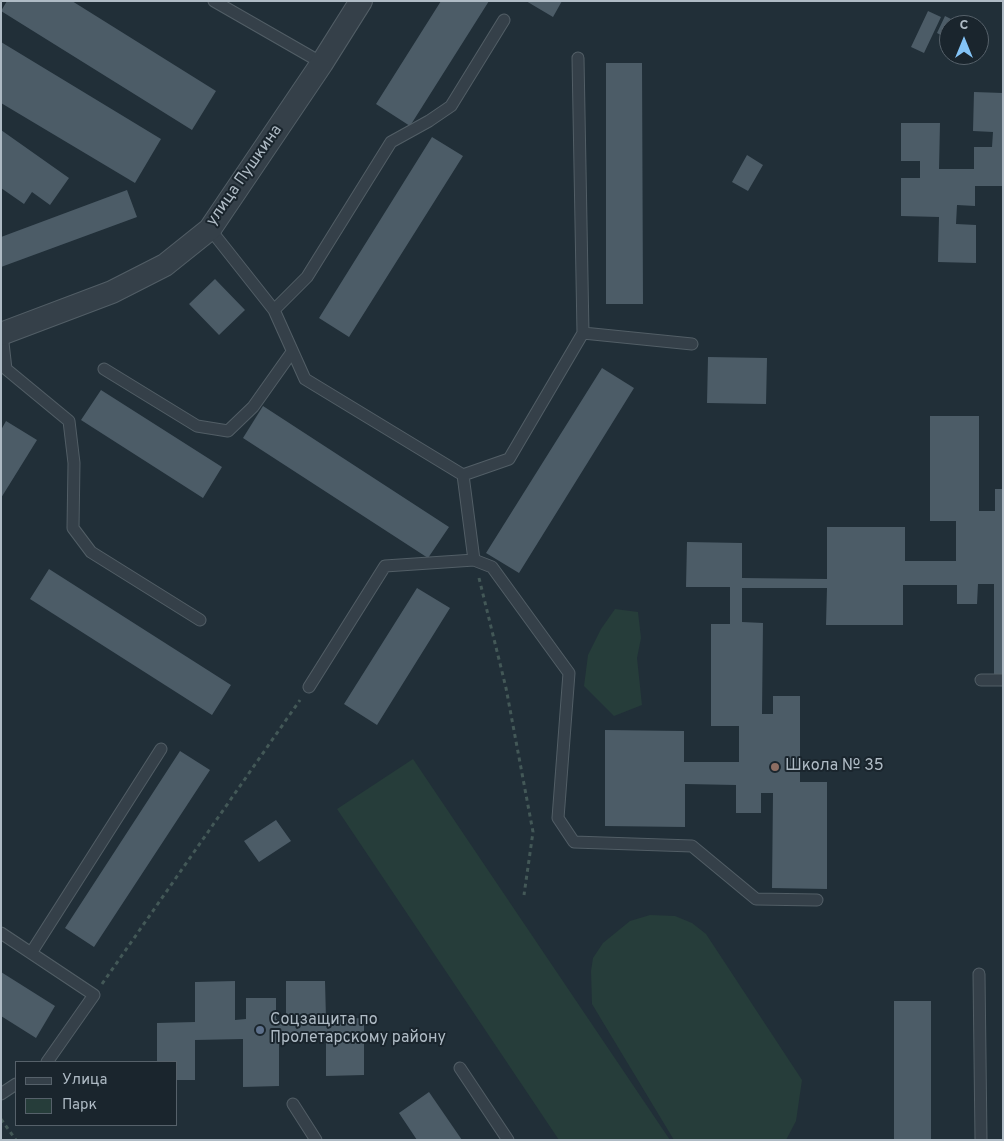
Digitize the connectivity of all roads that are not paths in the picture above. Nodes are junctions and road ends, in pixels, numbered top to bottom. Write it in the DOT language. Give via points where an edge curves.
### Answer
graph roads {
  1 [pos="214,1"];
  2 [pos="361,1"];
  3 [pos="504,20"];
  4 [pos="578,58"];
  5 [pos="322,63"];
  6 [pos="210,229"];
  7 [pos="274,310"];
  8 [pos="583,333"];
  9 [pos="2,334"];
  10 [pos="692,344"];
  11 [pos="292,352"];
  12 [pos="104,369"];
  13 [pos="4,373"];
  14 [pos="463,475"];
  15 [pos="474,560"];
  16 [pos="200,620"];
  17 [pos="982,680"];
  18 [pos="1003,680"];
  19 [pos="309,687"];
  20 [pos="161,748"];
  21 [pos="817,900"];
  22 [pos="1,933"];
  23 [pos="31,953"];
  24 [pos="979,974"];
  25 [pos="49,1061"];
  26 [pos="460,1068"];
  27 [pos="15,1085"];
  28 [pos="1,1094"];
  29 [pos="293,1104"];
  30 [pos="316,1140"];
  31 [pos="508,1140"];
  32 [pos="981,1140"];
  1 -- 5 [label="lane"];
  2 -- 5 [label="street, улица Пушкина"];
  3 -- 7 [label="lane" via="451,106 391,142 307,277"];
  4 -- 8 [label="lane"];
  5 -- 6 [label="street, улица Пушкина"];
  6 -- 7 [label="lane"];
  6 -- 9 [label="street, улица Пушкина" via="165,265 112,292"];
  7 -- 11 [label="lane"];
  8 -- 10 [label="lane"];
  8 -- 14 [label="lane" via="509,459"];
  9 -- 13 [label="lane"];
  11 -- 12 [label="lane" via="253,408 228,431 197,426"];
  11 -- 14 [label="lane" via="305,379"];
  13 -- 16 [label="lane" via="69,421 74,463 73,528 91,552"];
  14 -- 15 [label="lane"];
  15 -- 19 [label="lane" via="385,566"];
  15 -- 21 [label="lane" via="492,567 569,673 558,818 574,842 692,846 756,899"];
  17 -- 18 [label="lane"];
  20 -- 23 [label="lane"];
  22 -- 23 [label="lane"];
  23 -- 25 [label="lane" via="94,995"];
  24 -- 32 [label="lane"];
  26 -- 31 [label="lane"];
  27 -- 28 [label="lane"];
  29 -- 30 [label="lane"];
}
